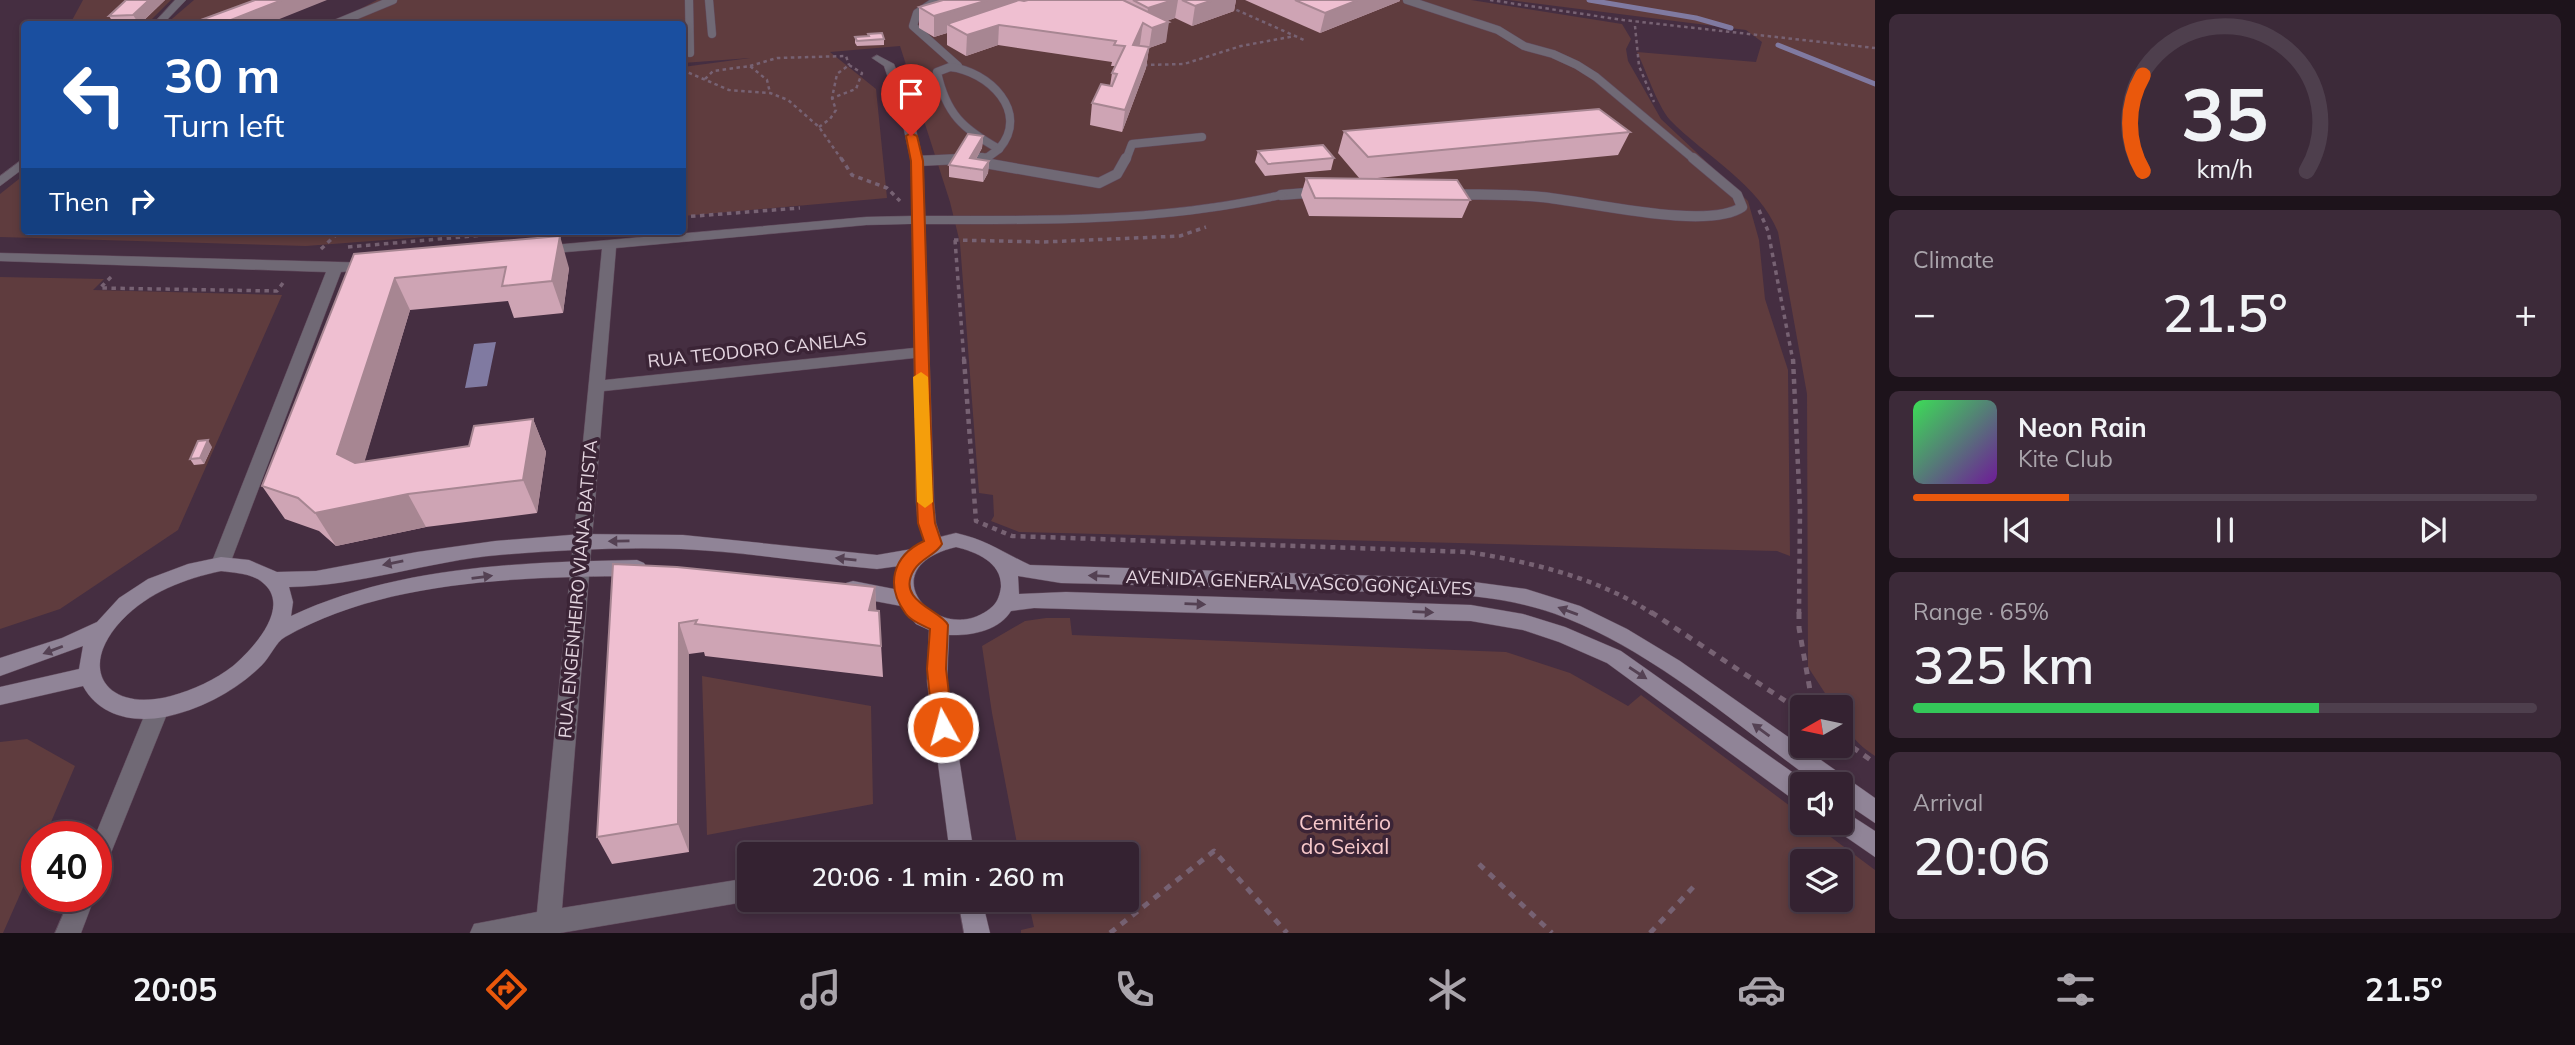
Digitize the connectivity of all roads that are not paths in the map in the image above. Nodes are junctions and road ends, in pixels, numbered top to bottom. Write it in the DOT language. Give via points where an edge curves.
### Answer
graph roads {
  1 [pos="181,0"];
  2 [pos="393,0"];
  3 [pos="689,0"];
  4 [pos="709,0"];
  5 [pos="937,0"];
  6 [pos="1407,0"];
  7 [pos="161,21"];
  8 [pos="342,21"];
  9 [pos="712,34"];
  10 [pos="690,53"];
  11 [pos="877,58"];
  12 [pos="958,66"];
  13 [pos="1202,137"];
  14 [pos="1000,149"];
  15 [pos="917,161"];
  16 [pos="975,162"];
  17 [pos="21,164"];
  18 [pos="0,182"];
  19 [pos="1327,192"];
  20 [pos="1437,194"];
  21 [pos="1281,195"];
  22 [pos="919,218"];
  23 [pos="609,244"];
  24 [pos="526,252"];
  25 [pos="0,257"];
  26 [pos="387,265"];
  27 [pos="335,268"];
  28 [pos="920,352"];
  29 [pos="597,386"];
  30 [pos="582,541"];
  31 [pos="934,544"];
  32 [pos="914,556"];
  33 [pos="1003,561"];
  34 [pos="221,564"];
  35 [pos="580,569"];
  36 [pos="661,570"];
  37 [pos="275,580"];
  38 [pos="836,587"];
  39 [pos="906,600"];
  40 [pos="1005,604"];
  41 [pos="939,625"];
  42 [pos="103,628"];
  43 [pos="275,632"];
  44 [pos="0,667"];
  45 [pos="87,676"];
  46 [pos="0,696"];
  47 [pos="158,709"];
  48 [pos="1819,772"];
  49 [pos="1790,783"];
  50 [pos="1853,796"];
  51 [pos="1875,812"];
  52 [pos="112,823"];
  53 [pos="1853,829"];
  54 [pos="960,842"];
  55 [pos="1875,845"];
  56 [pos="737,892"];
  57 [pos="77,912"];
  58 [pos="972,912"];
  59 [pos="548,928"];
  60 [pos="68,933"];
  61 [pos="483,933"];
  62 [pos="976,933"];
  1 -- 7 [label="street"];
  2 -- 8 [label="lane"];
  3 -- 10 [label="lane"];
  4 -- 9 [label="lane"];
  5 -- 12 [label="lane" via="917,13 913,26"];
  6 -- 20 [label="lane" via="1498,30 1596,76 1737,195 1742,207 1732,214 1701,218 1540,197"];
  11 -- 15 [label="street" via="889,64"];
  12 -- 14 [label="lane" via="973,72 1007,101 1014,117 1009,138"];
  12 -- 14 [label="lane" via="945,66 937,72 957,124"];
  13 -- 16 [label="lane" via="1132,144 1121,172 1099,183"];
  14 -- 16 [label="lane"];
  15 -- 16 [label="lane" via="935,157"];
  15 -- 22 [label="street"];
  17 -- 18 [label="street"];
  19 -- 21 [label="lane"];
  21 -- 22 [label="street" via="1231,206 1069,220"];
  22 -- 23 [label="street"];
  22 -- 28 [label="street"];
  23 -- 24 [label="street"];
  23 -- 29 [label="street, RUA ENGENHEIRO VIANA BATISTA"];
  25 -- 27 [label="street"];
  26 -- 27 [label="street"];
  27 -- 34 [label="street"];
  28 -- 29 [label="street, RUA TEODORO CANELAS"];
  28 -- 31 [label="street" via="925,502"];
  29 -- 30 [label="street, RUA ENGENHEIRO VIANA BATISTA"];
  32 -- 30 [label="main road, one-way" via="877,562 684,542"];
  30 -- 35 [label="street, RUA ENGENHEIRO VIANA BATISTA"];
  30 -- 37 [label="main road, one-way" via="417,559 316,579"];
  31 -- 32 [label="main road"];
  31 -- 33 [label="main road" via="970,542"];
  32 -- 39 [label="main road" via="902,577"];
  33 -- 40 [label="main road" via="1011,582"];
  48 -- 33 [label="main road, AVENIDA GENERAL VASCO GONÇALVES, one-way" via="1673,667 1620,635 1573,612 1526,597 1444,586 1061,575 1028,572"];
  34 -- 37 [label="main road" via="262,570"];
  34 -- 42 [label="main road" via="183,573 144,591"];
  35 -- 36 [label="main road"];
  43 -- 35 [label="main road, one-way" via="329,606 382,593 487,576"];
  35 -- 59 [label="street, RUA ENGENHEIRO VIANA BATISTA"];
  37 -- 43 [label="main road" via="283,612"];
  38 -- 39 [label="main road"];
  39 -- 41 [label="main road" via="925,620"];
  40 -- 41 [label="main road" via="977,625"];
  40 -- 49 [label="main road, AVENIDA GENERAL VASCO GONÇALVES, one-way" via="1066,600 1444,612 1523,622 1614,657"];
  41 -- 54 [label="main road" via="937,681"];
  42 -- 44 [label="main road, one-way"];
  42 -- 45 [label="main road" via="90,652"];
  43 -- 47 [label="main road" via="241,672 187,702"];
  45 -- 46 [label="main road"];
  45 -- 47 [label="main road" via="95,692 110,704"];
  47 -- 52 [label="street"];
  50 -- 51 [label="main road"];
  53 -- 55 [label="main road"];
  56 -- 59 [label="street"];
  57 -- 60 [label="street"];
  58 -- 62 [label="main road"];
  59 -- 61 [label="street"];
}
